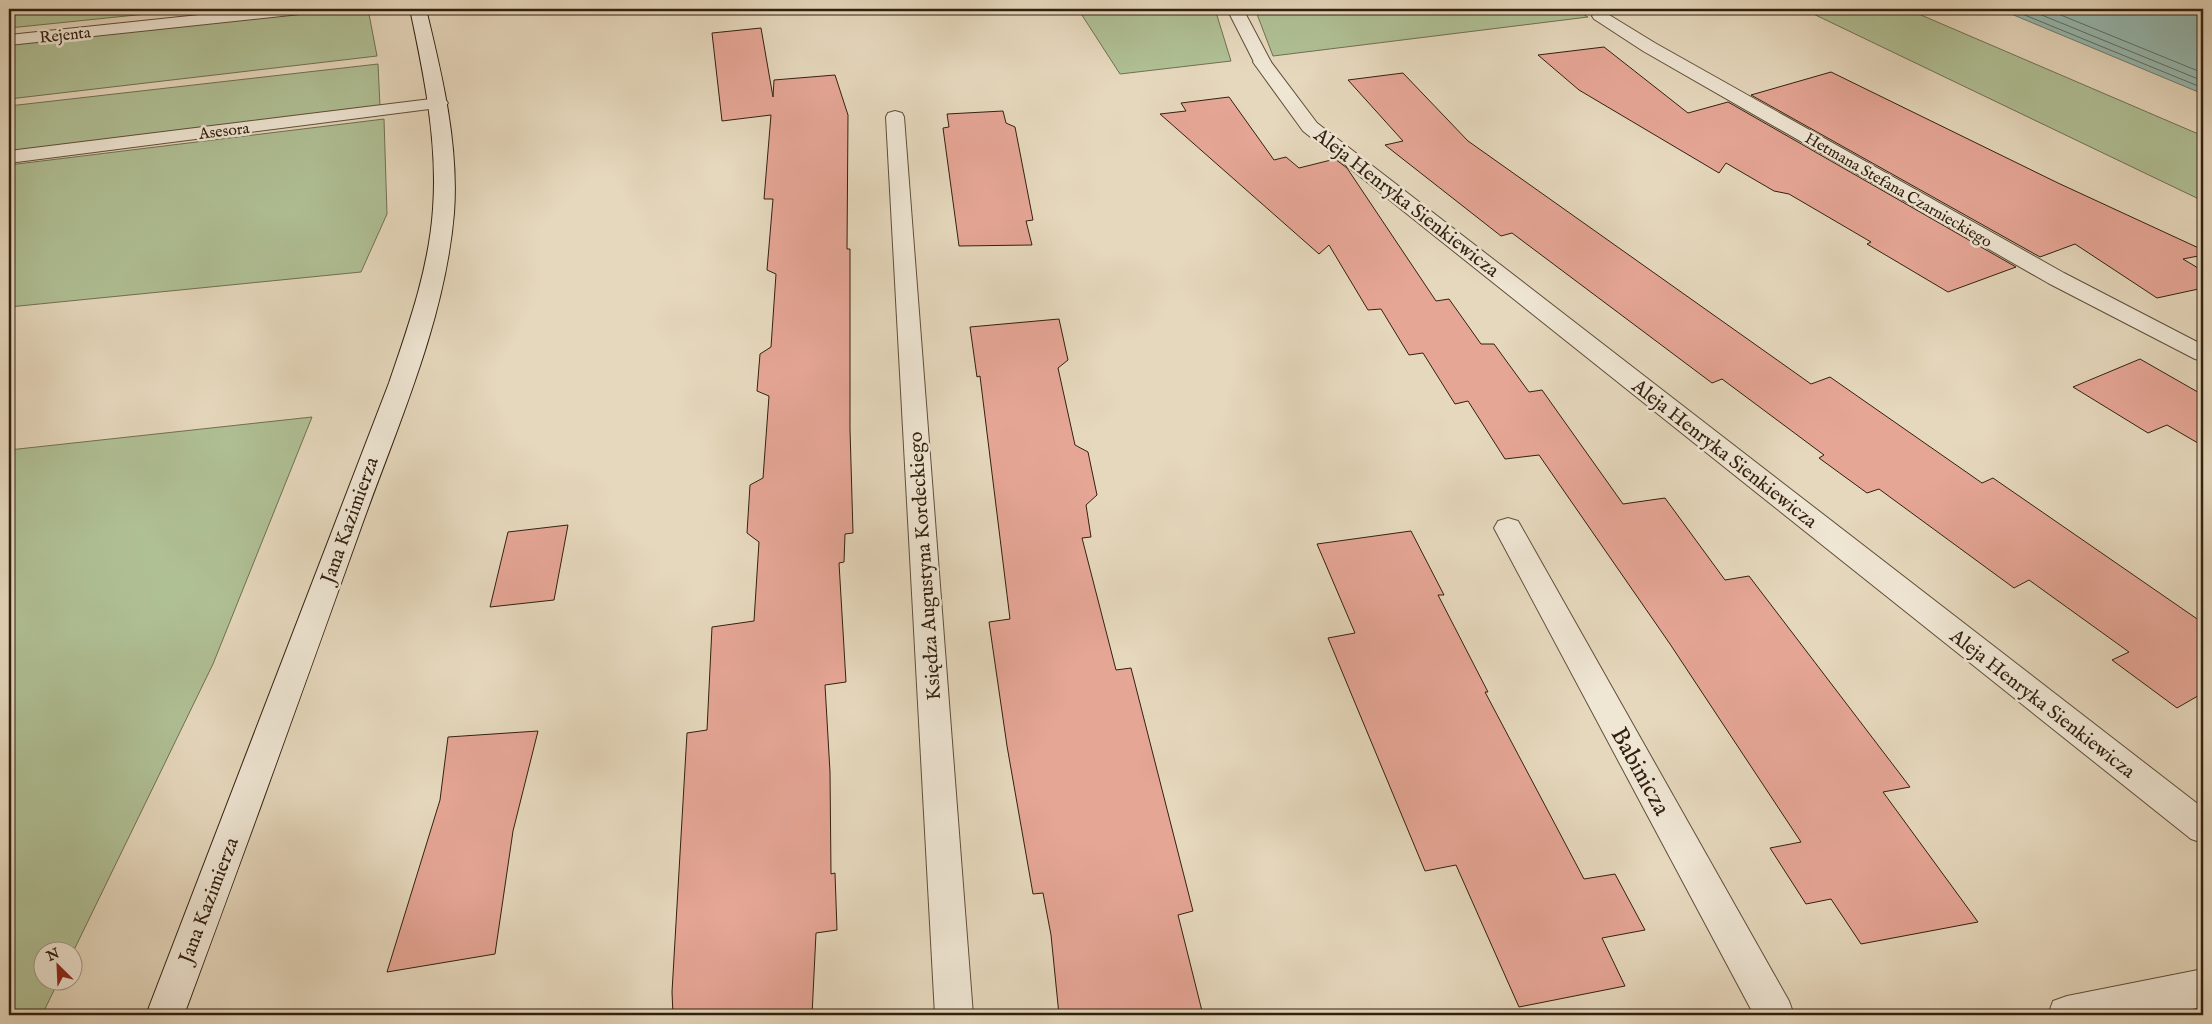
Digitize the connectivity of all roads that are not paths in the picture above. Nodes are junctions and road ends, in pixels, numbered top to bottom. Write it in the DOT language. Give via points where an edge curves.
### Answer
graph roads {
  1 [pos="300,9"];
  2 [pos="418,9"];
  3 [pos="1235,9"];
  4 [pos="1600,16"];
  5 [pos="9,40"];
  6 [pos="439,103"];
  7 [pos="895,117"];
  8 [pos="9,157"];
  9 [pos="2203,354"];
  10 [pos="1508,528"];
  11 [pos="2203,828"];
  12 [pos="2203,988"];
  13 [pos="165,1015"];
  14 [pos="954,1015"];
  15 [pos="1775,1015"];
  16 [pos="2066,1015"];
  1 -- 5 [label="street, Rejenta"];
  2 -- 6 [label="street, Jana Kazimierza"];
  3 -- 11 [label="street, Aleja Henryka Sienkiewicza" via="1262,62 1310,127"];
  4 -- 9 [label="street, Hetmana Stefana Czarnieckiego" via="2056,278"];
  6 -- 8 [label="street, Asesora"];
  6 -- 13 [label="street, Jana Kazimierza" via="445,172 440,238 422,320"];
  7 -- 14 [label="street, Księdza Augustyna Kordeckiego"];
  10 -- 15 [label="street, Babinicza"];
  12 -- 16 [label="street"];
}
